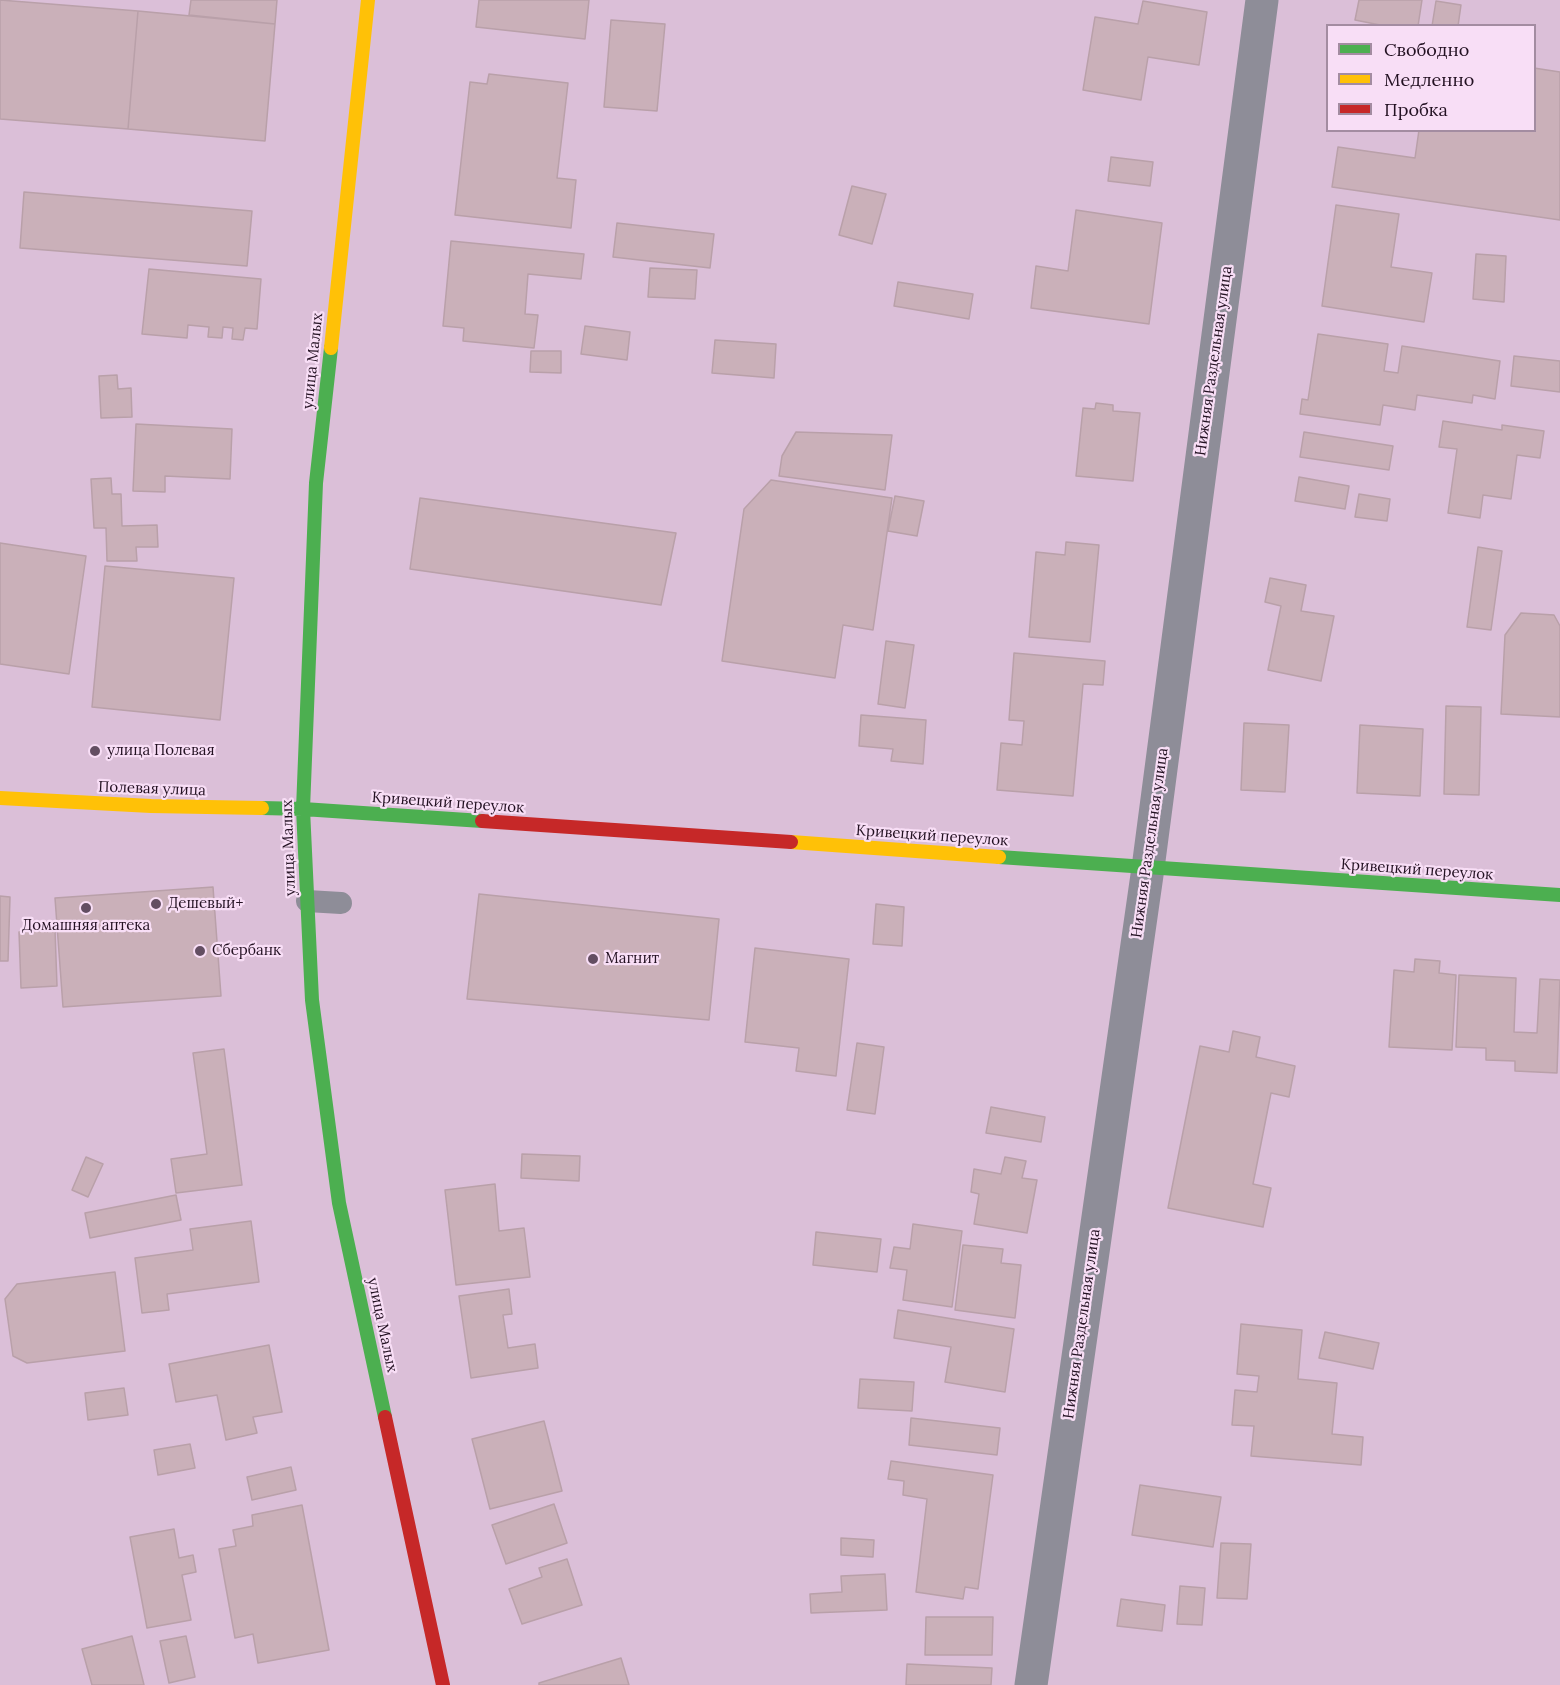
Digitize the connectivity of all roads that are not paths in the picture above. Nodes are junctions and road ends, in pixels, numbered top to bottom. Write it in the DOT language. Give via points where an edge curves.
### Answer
graph roads {
  1 [pos="368,0"];
  2 [pos="1262,0"];
  3 [pos="0,798"];
  4 [pos="303,809"];
  5 [pos="1148,868"];
  6 [pos="1560,895"];
  7 [pos="307,901"];
  8 [pos="341,903"];
  9 [pos="443,1685"];
  10 [pos="1031,1685"];
  1 -- 4 [label="main road, улица Малых" via="316,483"];
  2 -- 5 [label="street, Нижняя Раздельная улица"];
  3 -- 4 [label="main road, Полевая улица"];
  4 -- 5 [label="main road, Кривецкий переулок"];
  4 -- 7 [label="main road, улица Малых"];
  5 -- 6 [label="main road, Кривецкий переулок"];
  5 -- 10 [label="street, Нижняя Раздельная улица"];
  7 -- 8 [label="lane"];
  7 -- 9 [label="main road, улица Малых" via="312,1000 339,1203"];
}
